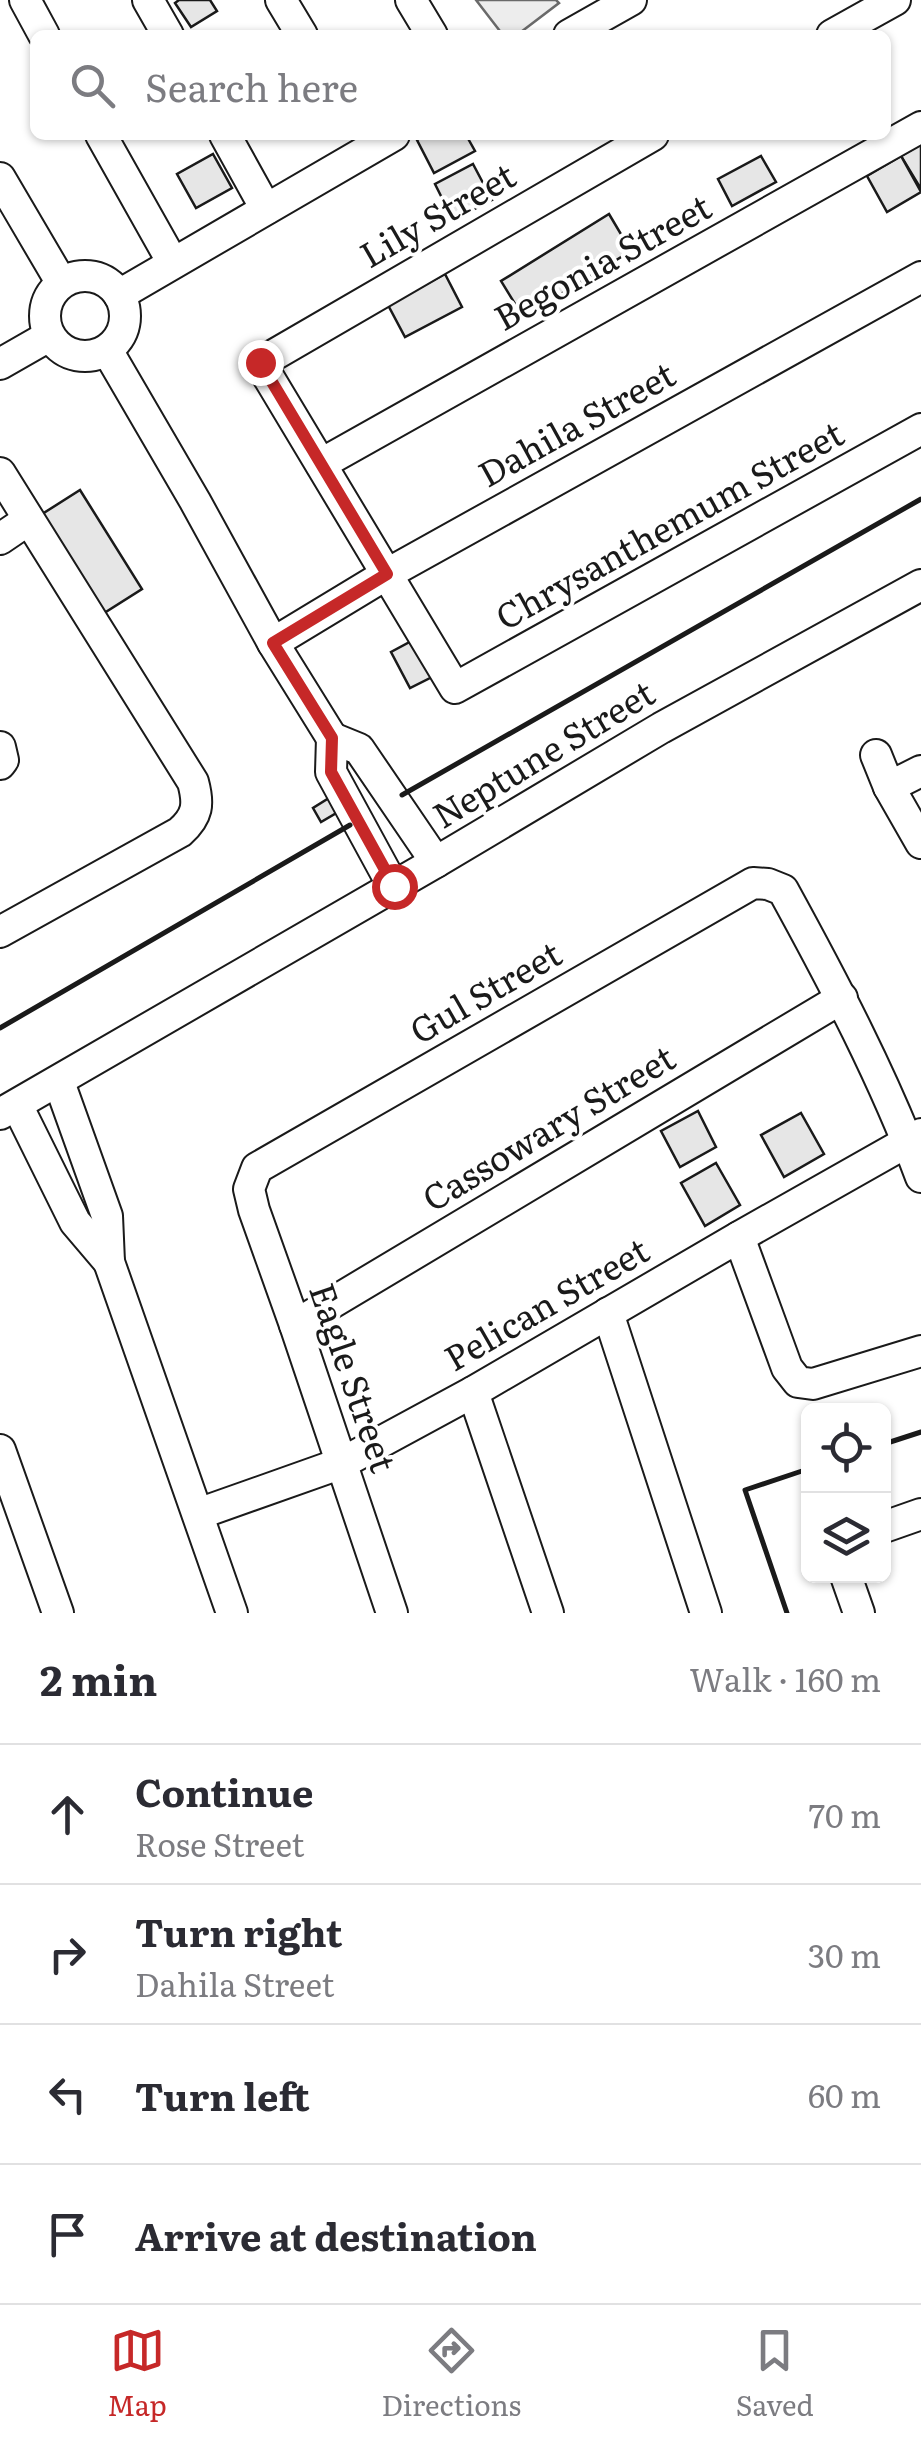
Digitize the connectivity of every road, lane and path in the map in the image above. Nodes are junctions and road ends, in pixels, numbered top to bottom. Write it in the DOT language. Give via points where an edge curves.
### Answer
graph roads {
  1 [pos="25,0"];
  2 [pos="148,0"];
  3 [pos="281,0"];
  4 [pos="411,0"];
  5 [pos="631,0"];
  6 [pos="895,0"];
  7 [pos="41,30"];
  8 [pos="165,30"];
  9 [pos="299,30"];
  10 [pos="429,30"];
  11 [pos="583,30"];
  12 [pos="841,30"];
  13 [pos="921,127"];
  14 [pos="104,140"];
  15 [pos="227,140"];
  16 [pos="375,140"];
  17 [pos="641,140"];
  18 [pos="0,178"];
  19 [pos="266,208"];
  20 [pos="173,263"];
  21 [pos="921,276"];
  22 [pos="61,282"];
  23 [pos="119,294"];
  24 [pos="49,336"];
  25 [pos="107,350"];
  26 [pos="0,364"];
  27 [pos="921,428"];
  28 [pos="321,464"];
  29 [pos="0,473"];
  30 [pos="28,520"];
  31 [pos="0,539"];
  32 [pos="387,574"];
  33 [pos="921,585"];
  34 [pos="273,643"];
  35 [pos="332,738"];
  36 [pos="0,748"];
  37 [pos="876,755"];
  38 [pos="0,764"];
  39 [pos="921,771"];
  40 [pos="889,788"];
  41 [pos="398,808"];
  42 [pos="362,830"];
  43 [pos="921,843"];
  44 [pos="436,862"];
  45 [pos="394,886"];
  46 [pos="0,932"];
  47 [pos="842,998"];
  48 [pos="59,1082"];
  49 [pos="8,1109"];
  50 [pos="914,1137"];
  51 [pos="257,1168"];
  52 [pos="921,1177"];
  53 [pos="739,1236"];
  54 [pos="109,1262"];
  55 [pos="608,1314"];
  56 [pos="295,1325"];
  57 [pos="921,1351"];
  58 [pos="473,1392"];
  59 [pos="0,1450"];
  60 [pos="342,1463"];
  61 [pos="198,1514"];
  62 [pos="921,1514"];
  63 [pos="891,1525"];
  64 [pos="849,1583"];
  65 [pos="58,1613"];
  66 [pos="232,1613"];
  67 [pos="392,1613"];
  68 [pos="548,1613"];
  69 [pos="706,1613"];
  70 [pos="860,1613"];
  1 -- 7 [label="street"];
  2 -- 8 [label="street"];
  3 -- 9 [label="street"];
  4 -- 10 [label="street"];
  5 -- 11 [label="street"];
  6 -- 12 [label="street"];
  13 -- 28 [label="street, Begonia Street"];
  14 -- 20 [label="street"];
  15 -- 19 [label="street"];
  16 -- 19 [label="street"];
  17 -- 28 [label="street, Lily Street" via="260,362"];
  18 -- 22 [label="street"];
  19 -- 20 [label="street"];
  20 -- 23 [label="street"];
  21 -- 32 [label="street, Dahila Street"];
  22 -- 23 [label="street" via="99,278"];
  22 -- 24 [label="street" via="44,312"];
  23 -- 25 [label="street" via="125,318"];
  24 -- 25 [label="street" via="82,357"];
  24 -- 26 [label="street"];
  25 -- 34 [label="street"];
  27 -- 32 [label="street, Chrysanthemum Street" via="455,688"];
  28 -- 32 [label="street"];
  29 -- 30 [label="street"];
  30 -- 31 [label="street"];
  30 -- 46 [label="street" via="192,782 198,812 180,832"];
  32 -- 34 [label="street, Dahila Street"];
  33 -- 44 [label="street, Neptune Street"];
  34 -- 35 [label="street"];
  35 -- 41 [label="street" via="359,750"];
  35 -- 42 [label="street" via="331,772"];
  36 -- 38 [label="street"];
  37 -- 40 [label="street"];
  39 -- 40 [label="street"];
  40 -- 43 [label="street"];
  41 -- 42 [label="street"];
  41 -- 44 [label="street"];
  42 -- 45 [label="street"];
  44 -- 45 [label="street, Neptune Street"];
  45 -- 48 [label="street, Neptune Street"];
  47 -- 50 [label="street"];
  47 -- 51 [label="street, Gul Street" via="784,890 753,882"];
  47 -- 56 [label="street, Cassowary Street"];
  48 -- 49 [label="street, Neptune Street"];
  48 -- 54 [label="street" via="107,1216"];
  49 -- 54 [label="street" via="75,1222"];
  50 -- 52 [label="street"];
  50 -- 53 [label="street, Pelican Street"];
  51 -- 56 [label="street, Eagle Street" via="249,1189 254,1210"];
  53 -- 55 [label="street, Pelican Street"];
  53 -- 57 [label="street" via="798,1382 813,1384"];
  54 -- 61 [label="street"];
  55 -- 58 [label="street, Pelican Street"];
  55 -- 69 [label="street"];
  56 -- 60 [label="street, Eagle Street"];
  58 -- 60 [label="street, Pelican Street"];
  58 -- 68 [label="street"];
  59 -- 65 [label="street"];
  60 -- 61 [label="street, Pelican Street"];
  60 -- 67 [label="street, Eagle Street"];
  61 -- 66 [label="street"];
  62 -- 63 [label="street"];
  64 -- 70 [label="street"];
}
